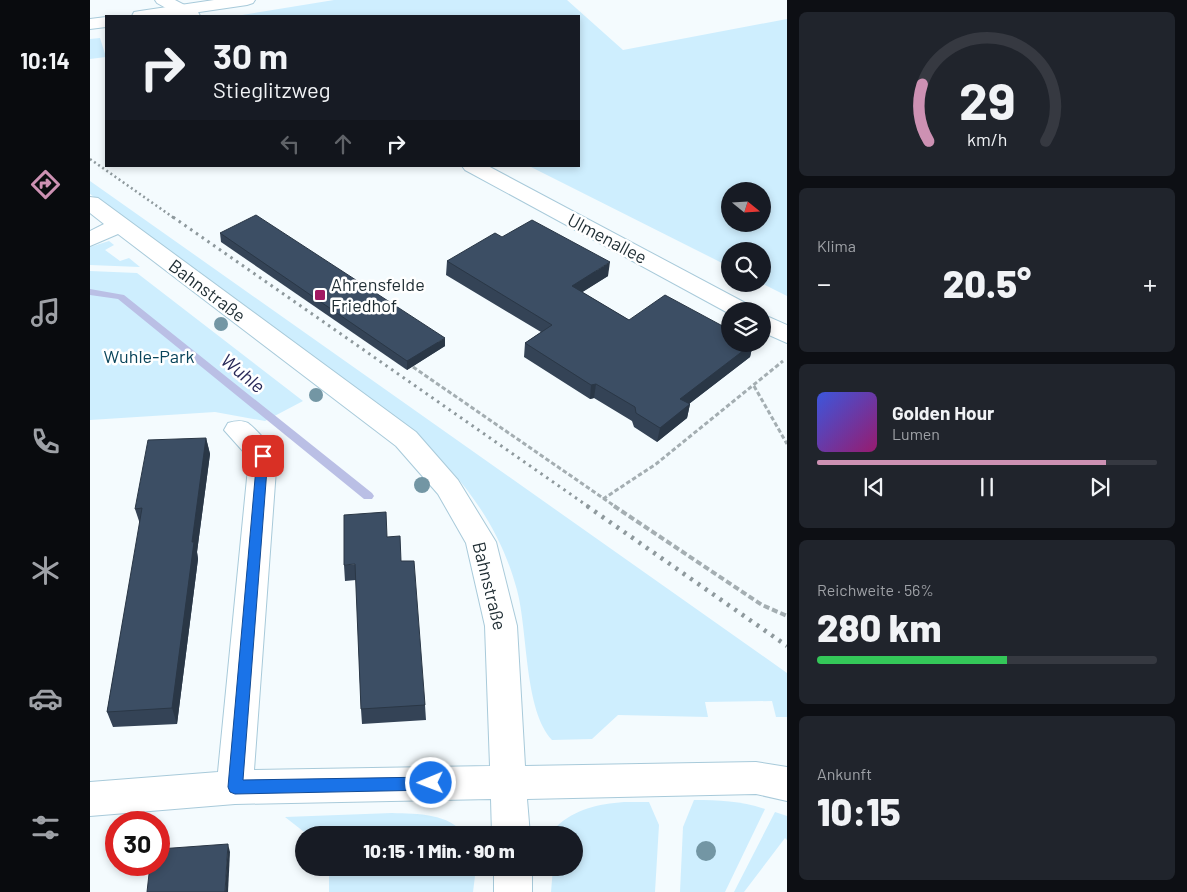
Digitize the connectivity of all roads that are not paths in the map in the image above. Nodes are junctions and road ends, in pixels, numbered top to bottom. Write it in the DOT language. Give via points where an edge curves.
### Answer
graph roads {
  1 [pos="163,0"];
  2 [pos="247,0"];
  3 [pos="186,13"];
  4 [pos="155,15"];
  5 [pos="105,22"];
  6 [pos="90,24"];
  7 [pos="474,167"];
  8 [pos="90,203"];
  9 [pos="120,225"];
  10 [pos="90,239"];
  11 [pos="725,302"];
  12 [pos="771,327"];
  13 [pos="787,335"];
  14 [pos="238,430"];
  15 [pos="510,782"];
  16 [pos="787,784"];
  17 [pos="235,787"];
  18 [pos="90,799"];
  19 [pos="512,826"];
  20 [pos="513,876"];
  21 [pos="513,892"];
  1 -- 3 [label="street"];
  2 -- 3 [label="street"];
  3 -- 4 [label="street"];
  5 -- 6 [label="street"];
  7 -- 11 [label="street, Ulmenallee"];
  8 -- 9 [label="street, Bahnstraße"];
  9 -- 10 [label="street"];
  9 -- 15 [label="street, Bahnstraße" via="406,439 448,488 481,542 501,626"];
  12 -- 13 [label="street"];
  14 -- 17 [label="street" via="263,456"];
  15 -- 16 [label="street" via="552,784 756,778"];
  15 -- 17 [label="street"];
  15 -- 19 [label="street, Bahnstraße"];
  17 -- 18 [label="street"];
  20 -- 21 [label="street"];
}
